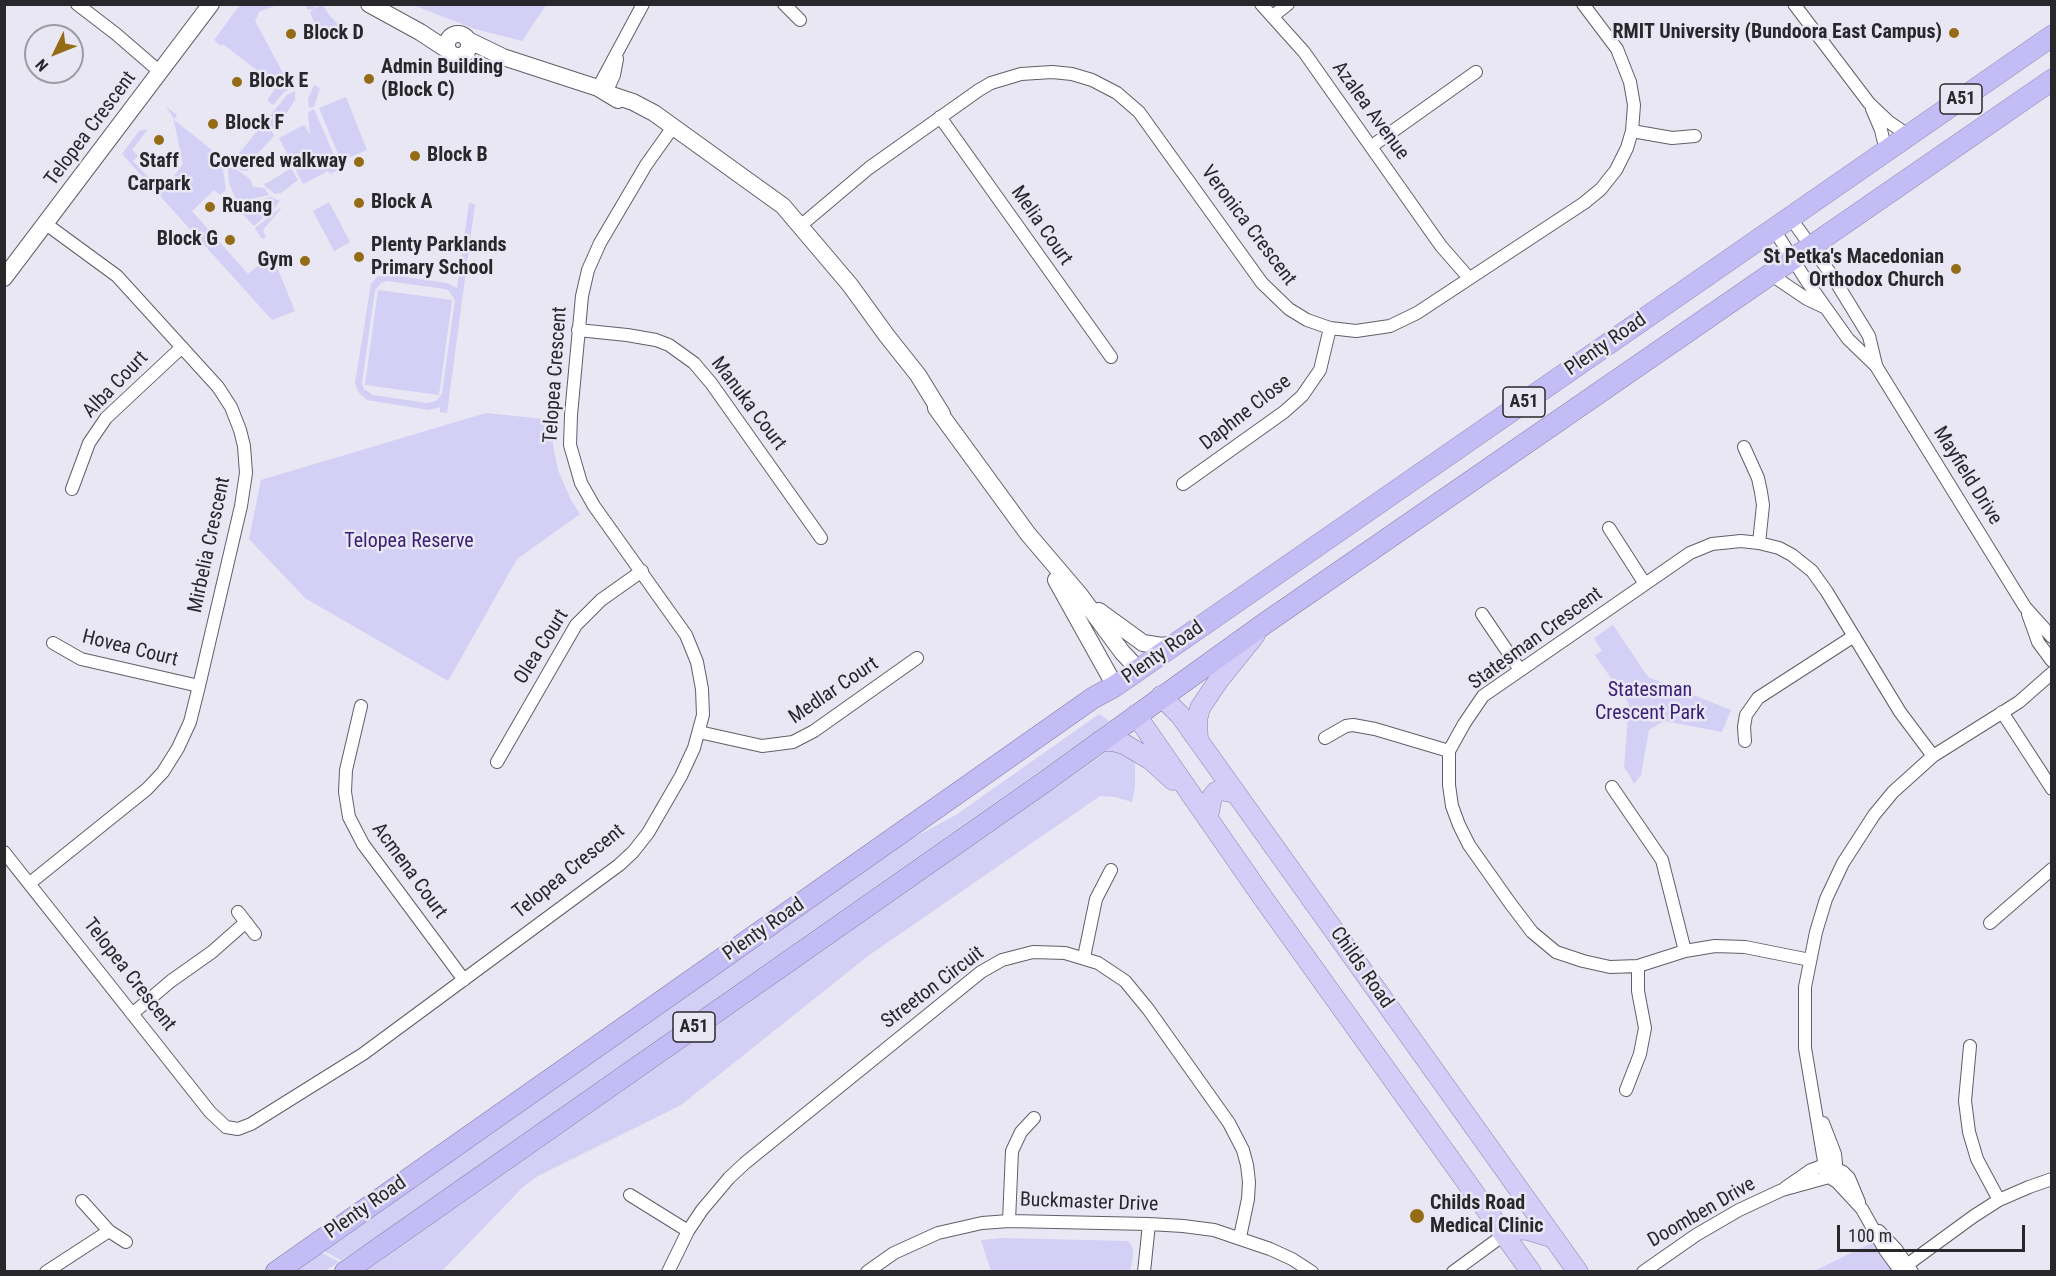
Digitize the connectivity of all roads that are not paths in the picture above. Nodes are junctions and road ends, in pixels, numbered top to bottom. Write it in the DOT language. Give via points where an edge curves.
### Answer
graph roads {
  1 [pos="77,4"];
  2 [pos="211,4"];
  3 [pos="369,4"];
  4 [pos="643,4"];
  5 [pos="784,4"];
  6 [pos="1261,4"];
  7 [pos="1288,4"];
  8 [pos="1583,4"];
  9 [pos="1794,4"];
  10 [pos="1273,16"];
  11 [pos="800,20"];
  12 [pos="2052,36"];
  13 [pos="163,68"];
  14 [pos="1476,72"];
  15 [pos="2052,80"];
  16 [pos="604,92"];
  17 [pos="1869,103"];
  18 [pos="940,117"];
  19 [pos="668,124"];
  20 [pos="1632,131"];
  21 [pos="1908,135"];
  22 [pos="1695,136"];
  23 [pos="1372,146"];
  24 [pos="1886,151"];
  25 [pos="1781,222"];
  26 [pos="46,224"];
  27 [pos="800,228"];
  28 [pos="1810,246"];
  29 [pos="1792,258"];
  30 [pos="1770,274"];
  31 [pos="4,279"];
  32 [pos="1465,282"];
  33 [pos="1825,308"];
  34 [pos="1330,328"];
  35 [pos="578,330"];
  36 [pos="182,347"];
  37 [pos="1111,357"];
  38 [pos="1876,366"];
  39 [pos="1744,447"];
  40 [pos="1183,484"];
  41 [pos="72,489"];
  42 [pos="1609,528"];
  43 [pos="1028,534"];
  44 [pos="821,538"];
  45 [pos="1759,543"];
  46 [pos="642,571"];
  47 [pos="1646,584"];
  48 [pos="1080,595"];
  49 [pos="2025,607"];
  50 [pos="1482,614"];
  51 [pos="1264,624"];
  52 [pos="1854,636"];
  53 [pos="2052,637"];
  54 [pos="53,643"];
  55 [pos="1175,645"];
  56 [pos="917,658"];
  57 [pos="2052,661"];
  58 [pos="1138,670"];
  59 [pos="1520,670"];
  60 [pos="2052,673"];
  61 [pos="199,686"];
  62 [pos="1115,686"];
  63 [pos="2052,686"];
  64 [pos="1161,696"];
  65 [pos="2019,702"];
  66 [pos="361,706"];
  67 [pos="2002,712"];
  68 [pos="1136,715"];
  69 [pos="699,732"];
  70 [pos="1325,738"];
  71 [pos="1198,740"];
  72 [pos="1100,741"];
  73 [pos="1745,741"];
  74 [pos="1449,751"];
  75 [pos="1933,756"];
  76 [pos="497,762"];
  77 [pos="1612,787"];
  78 [pos="2052,789"];
  79 [pos="1235,793"];
  80 [pos="1195,799"];
  81 [pos="1208,817"];
  82 [pos="4,852"];
  83 [pos="2052,869"];
  84 [pos="1111,870"];
  85 [pos="30,883"];
  86 [pos="1990,923"];
  87 [pos="255,934"];
  88 [pos="1685,951"];
  89 [pos="1084,957"];
  90 [pos="1810,960"];
  91 [pos="1638,966"];
  92 [pos="464,980"];
  93 [pos="132,1014"];
  94 [pos="1970,1046"];
  95 [pos="1626,1090"];
  96 [pos="1034,1118"];
  97 [pos="1829,1171"];
  98 [pos="2052,1179"];
  99 [pos="630,1195"];
  100 [pos="1999,1200"];
  101 [pos="82,1201"];
  102 [pos="1008,1221"];
  103 [pos="1149,1224"];
  104 [pos="109,1231"];
  105 [pos="688,1231"];
  106 [pos="1504,1234"];
  107 [pos="1240,1237"];
  108 [pos="1554,1238"];
  109 [pos="126,1242"];
  110 [pos="1905,1269"];
  111 [pos="1577,1271"];
  112 [pos="46,1272"];
  113 [pos="276,1272"];
  114 [pos="345,1272"];
  115 [pos="668,1272"];
  116 [pos="867,1272"];
  117 [pos="1144,1272"];
  118 [pos="1312,1272"];
  119 [pos="1453,1272"];
  120 [pos="1531,1272"];
  121 [pos="1644,1272"];
  1 -- 13 [label="street"];
  2 -- 13 [label="street, Telopea Crescent"];
  3 -- 16 [label="street" via="420,32"];
  4 -- 16 [label="street"];
  5 -- 11 [label="street"];
  6 -- 10 [label="street, Azalea Avenue"];
  7 -- 10 [label="street"];
  8 -- 20 [label="street, Veronica Crescent" via="1617,49 1627,70 1633,94"];
  9 -- 17 [label="street"];
  10 -- 23 [label="street, Azalea Avenue"];
  12 -- 21 [label="highway, Plenty Road / A51"];
  13 -- 26 [label="street, Telopea Crescent"];
  14 -- 23 [label="street"];
  15 -- 28 [label="highway, Plenty Road / A51"];
  16 -- 19 [label="street" via="642,115"];
  17 -- 21 [label="street"];
  17 -- 24 [label="street"];
  18 -- 27 [label="street, Veronica Crescent" via="869,168"];
  18 -- 34 [label="street, Veronica Crescent" via="979,90 1021,74 1072,74 1105,86 1130,102 1148,122 1271,293 1298,315"];
  18 -- 37 [label="street, Melia Court"];
  19 -- 27 [label="street" via="752,183"];
  19 -- 35 [label="street, Telopea Crescent" via="593,257"];
  20 -- 22 [label="street" via="1672,138"];
  20 -- 32 [label="street, Veronica Crescent" via="1616,170 1594,196"];
  21 -- 24 [label="highway, Plenty Road / A51"];
  23 -- 32 [label="street, Azalea Avenue"];
  24 -- 25 [label="highway, Plenty Road / A51"];
  25 -- 28 [label="street, Mayfield Drive"];
  25 -- 29 [label="street, Mayfield Drive"];
  25 -- 55 [label="highway, Plenty Road / A51"];
  26 -- 31 [label="street, Telopea Crescent"];
  26 -- 36 [label="street, Mirbelia Crescent" via="117,276"];
  27 -- 43 [label="street" via="850,285 918,375"];
  28 -- 29 [label="highway, Plenty Road / A51"];
  28 -- 38 [label="street, Mayfield Drive" via="1869,336"];
  29 -- 30 [label="highway, Plenty Road / A51"];
  29 -- 33 [label="street, Mayfield Drive"];
  30 -- 33 [label="street"];
  30 -- 51 [label="highway, Plenty Road / A51"];
  32 -- 34 [label="street, Veronica Crescent" via="1400,322 1368,330"];
  33 -- 38 [label="street, Mayfield Drive" via="1848,339"];
  34 -- 40 [label="street, Daphne Close" via="1320,370 1302,396"];
  35 -- 44 [label="street, Manuka Court" via="656,340 694,363"];
  35 -- 46 [label="street, Telopea Crescent" via="572,457 586,492"];
  36 -- 41 [label="street, Alba Court" via="106,418 89,443"];
  36 -- 61 [label="street, Mirbelia Crescent" via="231,407 246,460 241,506"];
  38 -- 49 [label="street, Mayfield Drive"];
  39 -- 45 [label="street" via="1761,492"];
  42 -- 47 [label="street"];
  43 -- 48 [label="street"];
  43 -- 62 [label="street"];
  45 -- 47 [label="street, Statesman Crescent" via="1725,541 1706,546"];
  45 -- 52 [label="street, Statesman Crescent" via="1779,548 1812,571"];
  46 -- 69 [label="street, Telopea Crescent" via="694,655 702,689"];
  46 -- 76 [label="street, Olea Court" via="576,625"];
  47 -- 59 [label="street, Statesman Crescent"];
  48 -- 55 [label="street" via="1143,643"];
  48 -- 58 [label="street"];
  49 -- 53 [label="street, Mayfield Drive"];
  49 -- 57 [label="street, Mayfield Drive" via="2038,642"];
  50 -- 59 [label="street"];
  51 -- 64 [label="highway, Plenty Road / A51"];
  51 -- 71 [label="main road" via="1200,708"];
  52 -- 73 [label="street" via="1758,698 1746,715"];
  52 -- 75 [label="street, Statesman Crescent" via="1900,712"];
  54 -- 61 [label="street, Hovea Court" via="81,658"];
  55 -- 58 [label="highway, Plenty Road / A51"];
  56 -- 69 [label="street, Medlar Court" via="793,742 756,745"];
  58 -- 62 [label="highway, Plenty Road / A51"];
  58 -- 64 [label="highway, Childs Road"];
  59 -- 74 [label="street, Statesman Crescent" via="1483,696"];
  60 -- 65 [label="street"];
  61 -- 85 [label="street, Mirbelia Crescent" via="184,736 155,781"];
  62 -- 68 [label="highway, Childs Road"];
  62 -- 113 [label="highway, Plenty Road / A51"];
  63 -- 65 [label="street"];
  64 -- 68 [label="highway, Plenty Road / A51"];
  64 -- 71 [label="main road, Childs Road"];
  65 -- 67 [label="street"];
  66 -- 92 [label="street, Acmena Court" via="346,770 349,817 363,844"];
  67 -- 75 [label="street"];
  67 -- 78 [label="street"];
  68 -- 72 [label="highway, Plenty Road / A51"];
  68 -- 80 [label="main road, Childs Road"];
  69 -- 92 [label="street, Telopea Crescent" via="681,776 633,852"];
  70 -- 74 [label="street" via="1353,725"];
  71 -- 79 [label="main road, Childs Road"];
  72 -- 80 [label="main road" via="1113,741 1135,750"];
  72 -- 114 [label="highway, Plenty Road / A51"];
  74 -- 91 [label="street, Statesman Crescent" via="1449,785 1459,825 1469,845 1532,932 1556,952 1583,961 1610,967"];
  75 -- 90 [label="street" via="1893,792 1857,838 1826,899"];
  77 -- 88 [label="street" via="1662,860"];
  79 -- 81 [label="main road" via="1216,792"];
  79 -- 108 [label="main road, Childs Road"];
  80 -- 81 [label="main road, Childs Road"];
  81 -- 106 [label="main road, Childs Road"];
  82 -- 85 [label="street, Telopea Crescent"];
  83 -- 86 [label="street"];
  84 -- 89 [label="street" via="1096,899"];
  85 -- 93 [label="street, Telopea Crescent"];
  87 -- 93 [label="street" via="242,917 212,952"];
  88 -- 90 [label="street, Statesman Crescent" via="1730,946"];
  88 -- 91 [label="street, Statesman Crescent"];
  89 -- 105 [label="street, Streeton Circuit" via="1033,952 1002,960 981,972 745,1163 713,1195"];
  89 -- 107 [label="street, Streeton Circuit" via="1110,970 1134,992 1237,1137 1249,1182"];
  90 -- 97 [label="street" via="1805,987 1805,1048 1815,1106 1835,1154"];
  91 -- 95 [label="street" via="1645,1028"];
  92 -- 93 [label="street, Telopea Crescent" via="353,1061 238,1129 226,1127 216,1119"];
  94 -- 100 [label="street" via="1965,1101 1969,1132 1977,1159"];
  96 -- 102 [label="street" via="1021,1132 1012,1151"];
  97 -- 110 [label="street" via="1862,1209 1885,1250"];
  97 -- 121 [label="street, Doomben Drive" via="1739,1210"];
  98 -- 100 [label="street"];
  99 -- 105 [label="street"];
  100 -- 110 [label="street"];
  101 -- 104 [label="street"];
  102 -- 103 [label="street, Buckmaster Drive"];
  102 -- 116 [label="street, Buckmaster Drive" via="938,1233 894,1253"];
  103 -- 107 [label="street, Buckmaster Drive" via="1194,1227"];
  103 -- 117 [label="street"];
  104 -- 109 [label="street"];
  104 -- 112 [label="street"];
  105 -- 115 [label="street, Streeton Circuit"];
  106 -- 108 [label="main road" via="1513,1229 1528,1230"];
  106 -- 119 [label="street"];
  106 -- 120 [label="main road, Childs Road"];
  107 -- 118 [label="street, Buckmaster Drive"];
  108 -- 111 [label="main road, Childs Road"];
}
